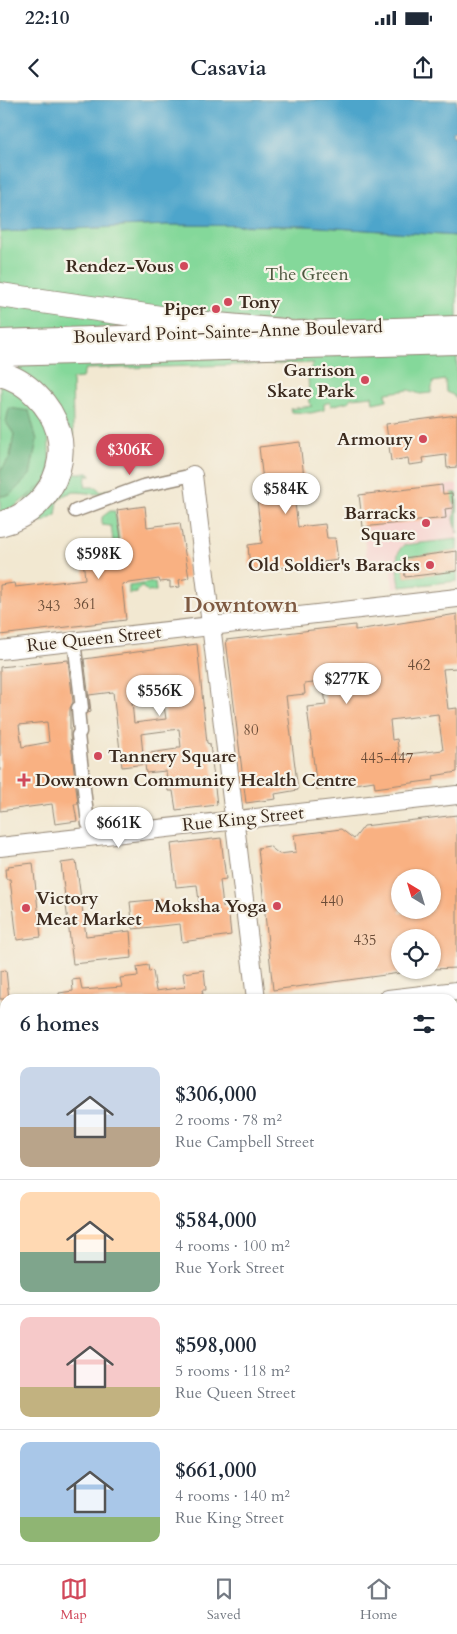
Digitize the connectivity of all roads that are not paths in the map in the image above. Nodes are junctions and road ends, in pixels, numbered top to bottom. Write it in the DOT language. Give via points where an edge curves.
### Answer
graph roads {
  1 [pos="0,295"];
  2 [pos="457,326"];
  3 [pos="284,331"];
  4 [pos="0,340"];
  5 [pos="457,344"];
  6 [pos="0,356"];
  7 [pos="0,374"];
  8 [pos="193,475"];
  9 [pos="75,511"];
  10 [pos="0,524"];
  11 [pos="457,598"];
  12 [pos="211,625"];
  13 [pos="74,641"];
  14 [pos="0,650"];
  15 [pos="457,795"];
  16 [pos="235,821"];
  17 [pos="88,824"];
  18 [pos="0,847"];
  19 [pos="457,991"];
  20 [pos="255,994"];
  21 [pos="436,994"];
  1 -- 3 [label="highway" via="194,323"];
  2 -- 3 [label="main road, Boulevard Point-Sainte-Anne Boulevard"];
  3 -- 4 [label="main road, Boulevard Point-Sainte-Anne Boulevard"];
  5 -- 6 [label="main road, Boulevard Point-Sainte-Anne Boulevard"];
  7 -- 10 [label="highway" via="22,383 45,403 54,418 61,448 60,465 49,492 26,513"];
  8 -- 9 [label="street" via="143,486"];
  8 -- 12 [label="main road"];
  11 -- 12 [label="main road, Rue Queen Street"];
  12 -- 13 [label="main road, Rue Queen Street"];
  12 -- 16 [label="main road"];
  13 -- 14 [label="main road, Rue Queen Street"];
  13 -- 17 [label="street" via="82,708 78,708 78,735"];
  15 -- 16 [label="main road, Rue King Street"];
  16 -- 18 [label="main road, Rue King Street"];
  16 -- 20 [label="main road"];
  19 -- 21 [label="main road"];
}
